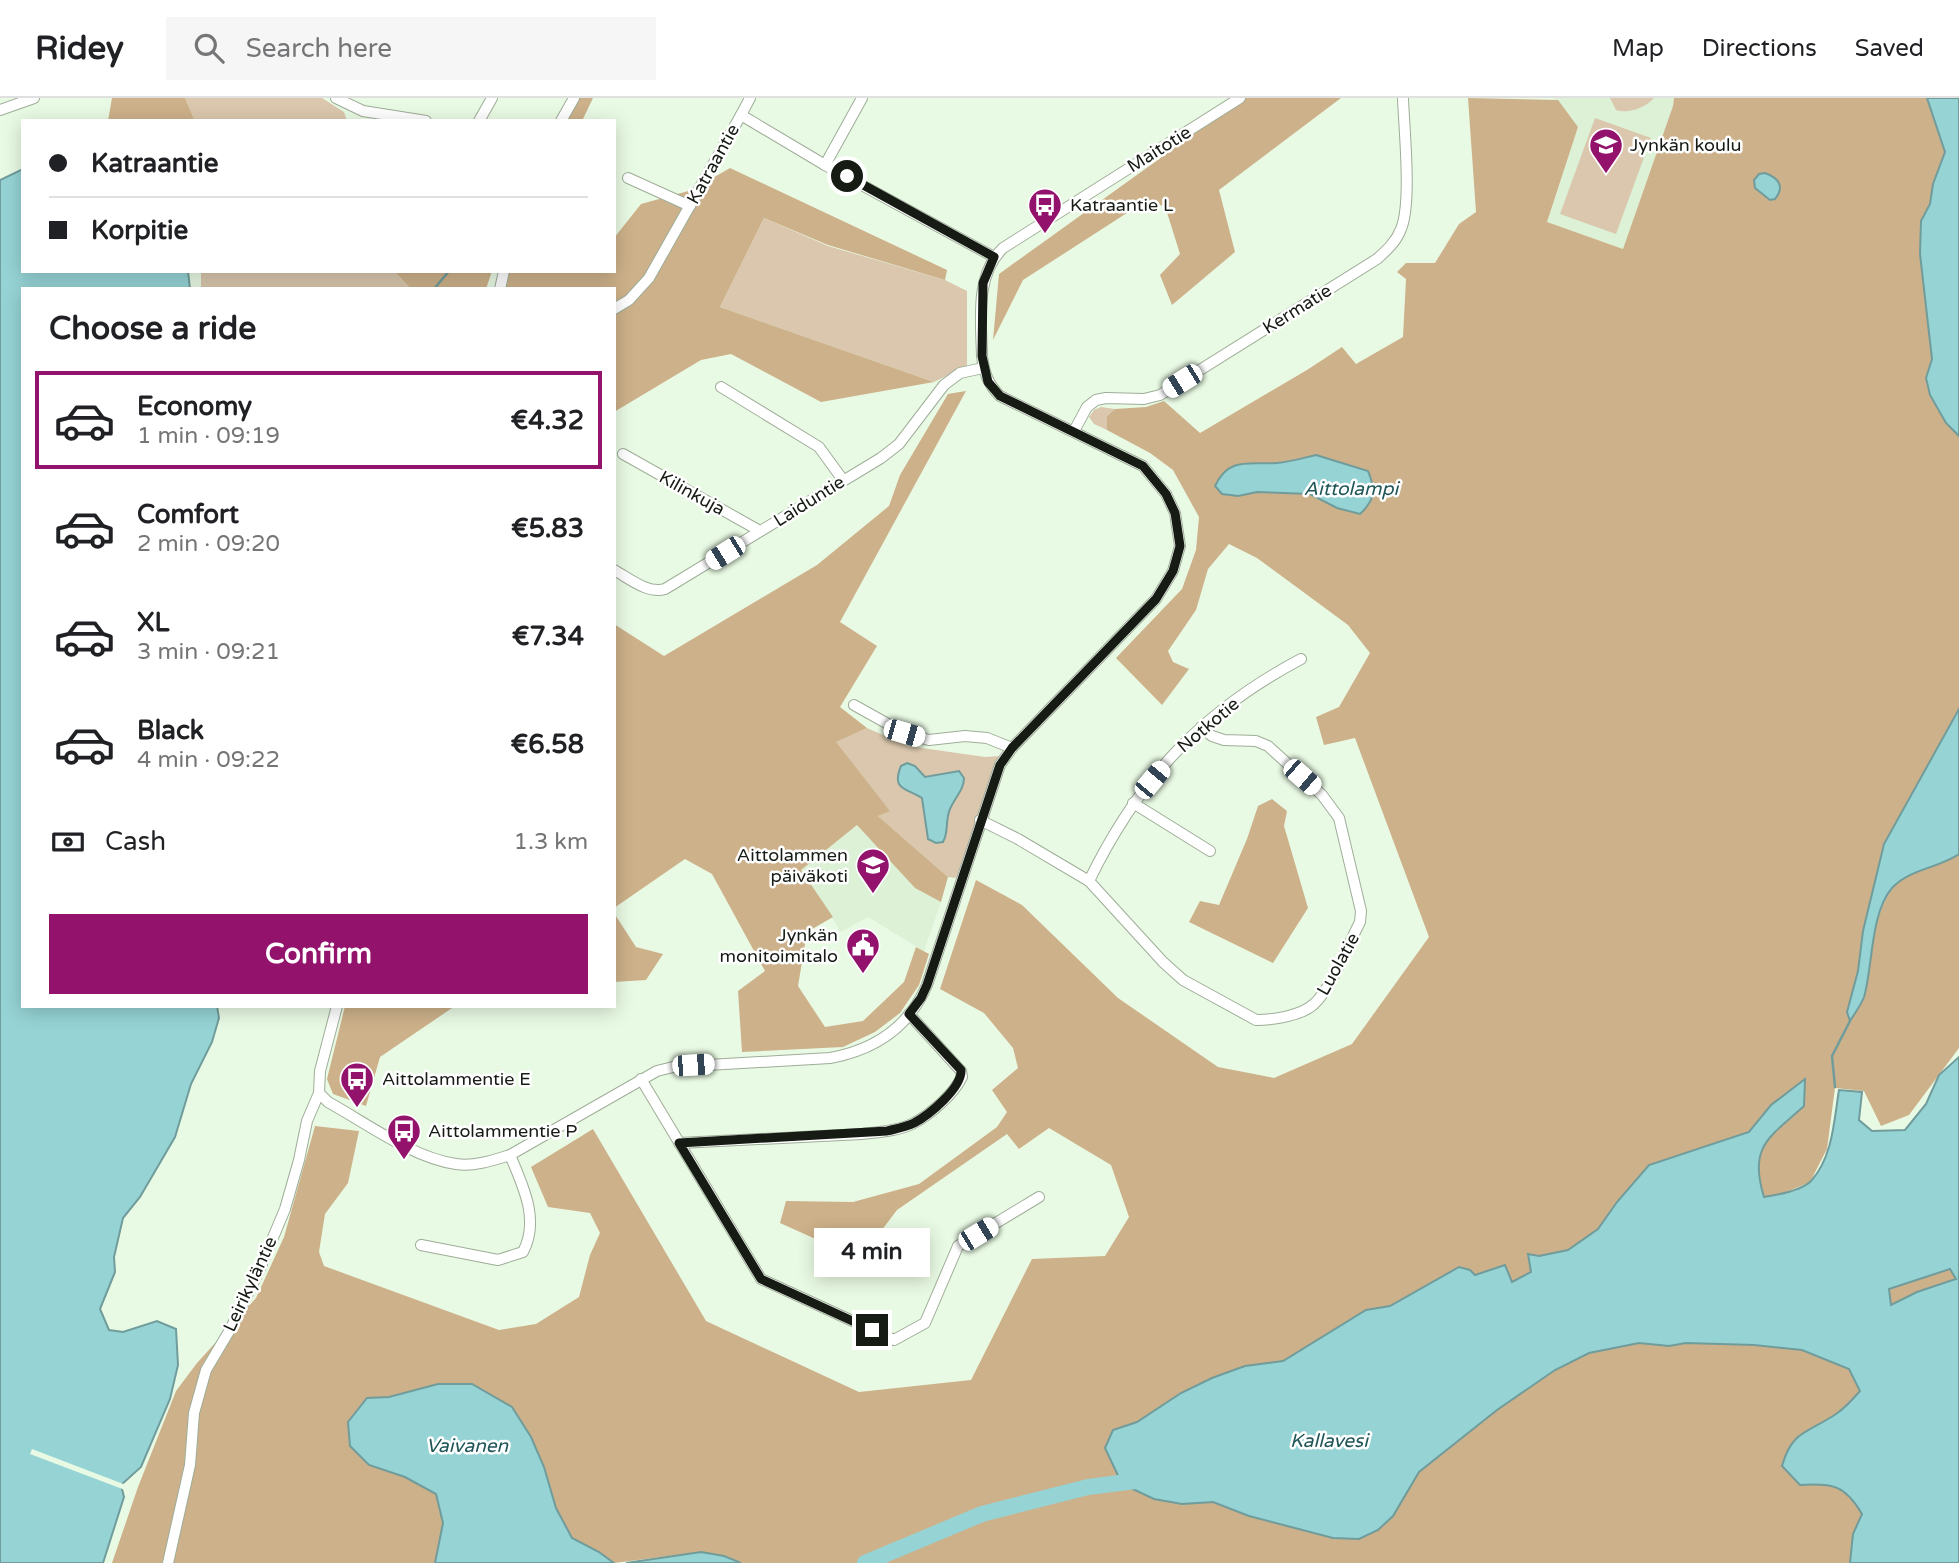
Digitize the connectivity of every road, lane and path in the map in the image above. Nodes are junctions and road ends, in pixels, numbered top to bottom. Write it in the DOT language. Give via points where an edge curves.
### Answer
graph roads {
  1 [pos="34,98"];
  2 [pos="492,98"];
  3 [pos="574,98"];
  4 [pos="750,98"];
  5 [pos="862,98"];
  6 [pos="1240,98"];
  7 [pos="1403,98"];
  8 [pos="341,99"];
  9 [pos="0,110"];
  10 [pos="741,115"];
  11 [pos="413,119"];
  12 [pos="480,119"];
  13 [pos="562,119"];
  14 [pos="825,165"];
  15 [pos="628,178"];
  16 [pos="690,206"];
  17 [pos="994,257"];
  18 [pos="616,308"];
  19 [pos="983,368"];
  20 [pos="721,387"];
  21 [pos="1074,431"];
  22 [pos="623,454"];
  23 [pos="843,480"];
  24 [pos="760,531"];
  25 [pos="616,571"];
  26 [pos="1301,659"];
  27 [pos="853,705"];
  28 [pos="1201,727"];
  29 [pos="1012,748"];
  30 [pos="1133,803"];
  31 [pos="980,820"];
  32 [pos="1210,851"];
  33 [pos="1089,881"];
  34 [pos="336,1008"];
  35 [pos="909,1014"];
  36 [pos="641,1079"];
  37 [pos="319,1093"];
  38 [pos="679,1143"];
  39 [pos="510,1155"];
  40 [pos="1039,1197"];
  41 [pos="421,1245"];
  42 [pos="168,1563"];
  1 -- 9 [label="street"];
  2 -- 12 [label="street"];
  3 -- 13 [label="street"];
  4 -- 10 [label="street"];
  5 -- 14 [label="street"];
  6 -- 17 [label="street, Maitotie"];
  7 -- 21 [label="street, Kermatie" via="1406,203 1402,228 1392,246 1160,395 1096,400"];
  8 -- 11 [label="street" via="363,111"];
  10 -- 14 [label="street, Katraantie"];
  10 -- 16 [label="street, Katraantie"];
  14 -- 17 [label="street, Katraantie"];
  15 -- 16 [label="street"];
  16 -- 18 [label="street, Katraantie" via="649,278"];
  17 -- 19 [label="street" via="983,283"];
  19 -- 21 [label="street" via="1000,396"];
  19 -- 23 [label="street, Laiduntie" via="960,373 944,385 899,444"];
  20 -- 23 [label="street" via="819,447"];
  21 -- 29 [label="street" via="1143,466 1175,513 1180,546 1173,571 1156,599"];
  22 -- 24 [label="street, Kilinkuja"];
  23 -- 24 [label="street, Laiduntie"];
  24 -- 25 [label="street, Laiduntie" via="656,592"];
  26 -- 28 [label="street, Notkotie"];
  27 -- 29 [label="street" via="904,733 929,740 987,738"];
  28 -- 30 [label="street, Notkotie"];
  28 -- 33 [label="street, Luolatie" via="1224,740 1268,746 1322,795 1339,818 1360,922 1317,1002 1307,1010 1267,1020 1233,1009 1183,980"];
  29 -- 31 [label="street" via="1000,765"];
  30 -- 32 [label="street"];
  30 -- 33 [label="street, Notkotie"];
  31 -- 33 [label="street, Luolatie"];
  31 -- 35 [label="street" via="927,985"];
  34 -- 37 [label="street, Leirikyläntie" via="320,1070"];
  35 -- 36 [label="street" via="873,1046 854,1054 673,1066"];
  35 -- 38 [label="street" via="961,1070 962,1077 938,1105 912,1124 887,1131"];
  36 -- 38 [label="street"];
  36 -- 39 [label="street"];
  37 -- 39 [label="street" via="433,1158 458,1165"];
  37 -- 42 [label="street, Leirikyläntie" via="307,1121 285,1209 260,1271 206,1370"];
  38 -- 40 [label="street" via="761,1279 894,1340 925,1323 958,1246"];
  39 -- 41 [label="street" via="528,1199 531,1220 523,1252 498,1260"];
}
